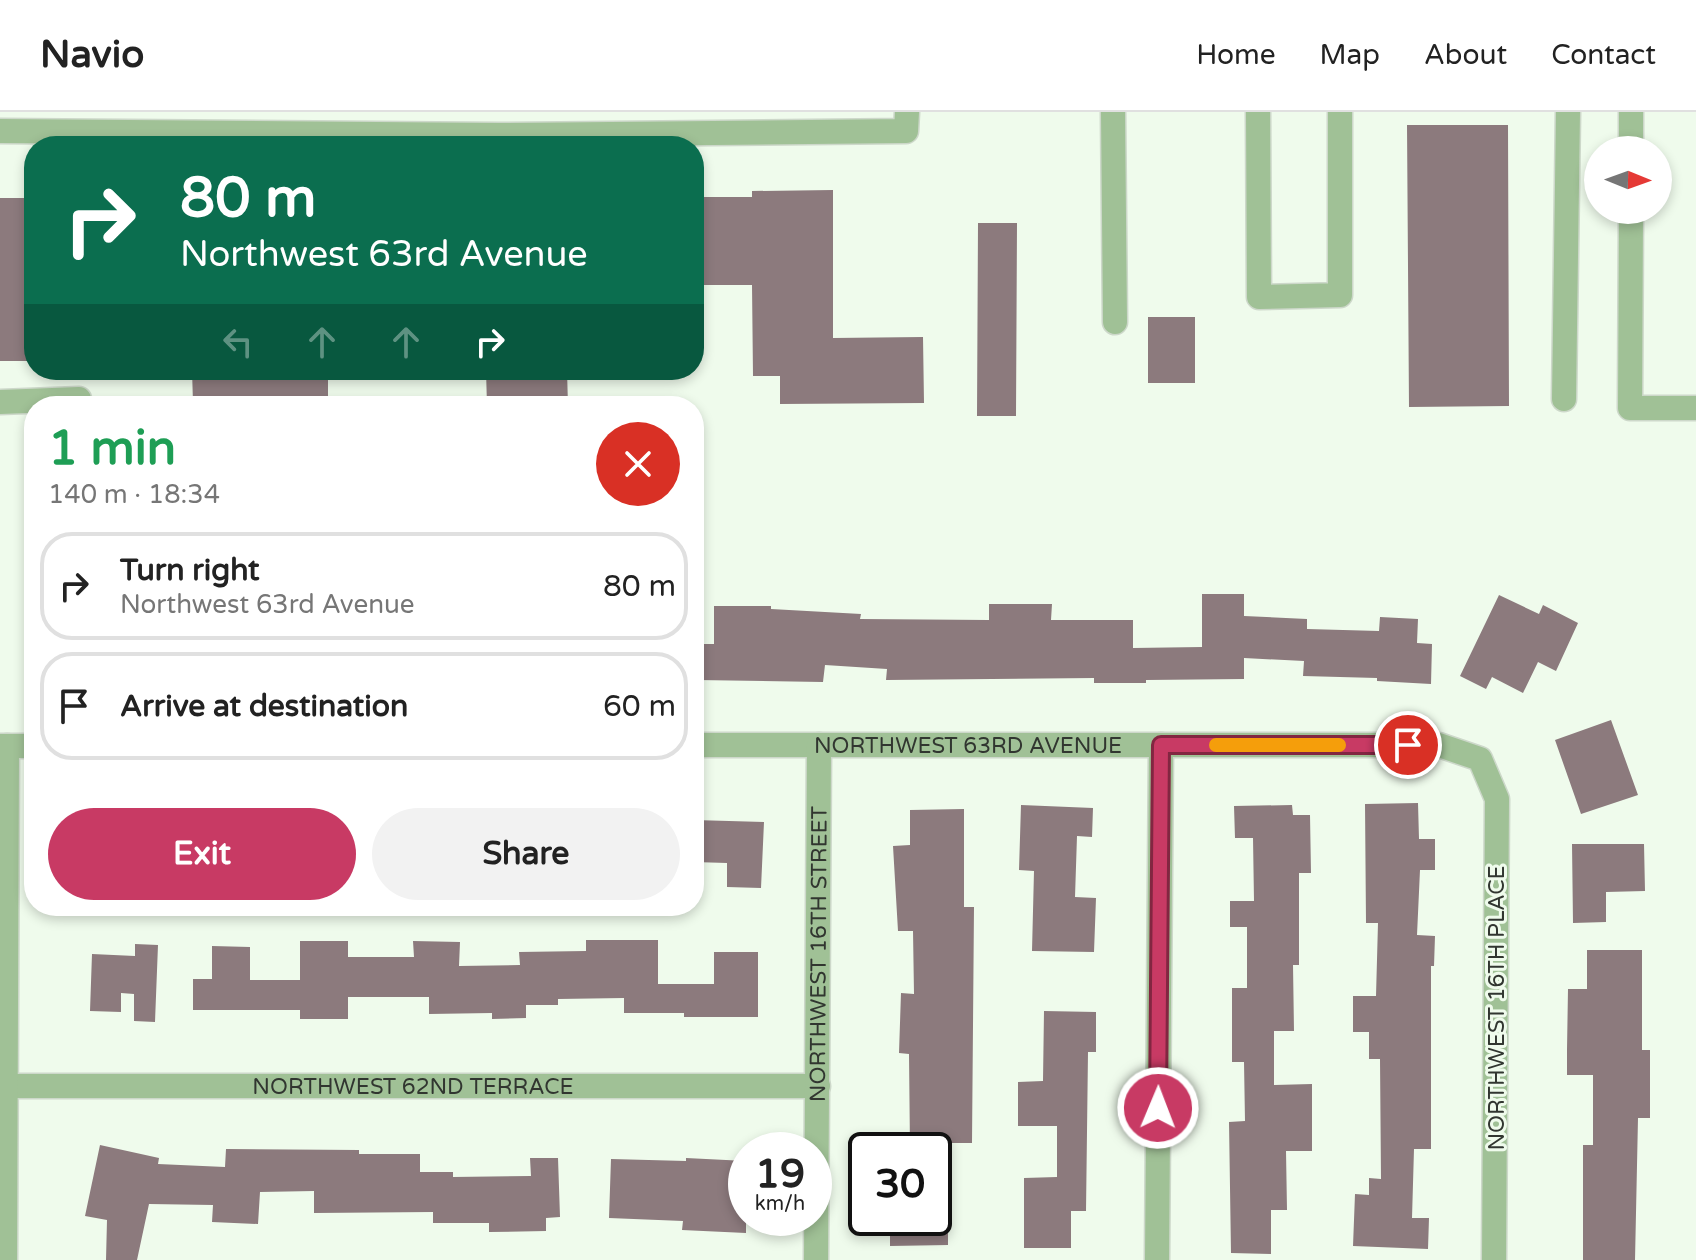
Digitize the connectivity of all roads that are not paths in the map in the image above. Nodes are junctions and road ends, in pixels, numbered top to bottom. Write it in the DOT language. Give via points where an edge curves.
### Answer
graph roads {
  1 [pos="1113,112"];
  2 [pos="1258,112"];
  3 [pos="1340,112"];
  4 [pos="1568,112"];
  5 [pos="1631,112"];
  6 [pos="143,122"];
  7 [pos="906,122"];
  8 [pos="358,123"];
  9 [pos="498,123"];
  10 [pos="0,131"];
  11 [pos="397,132"];
  12 [pos="199,136"];
  13 [pos="239,136"];
  14 [pos="571,136"];
  15 [pos="663,136"];
  16 [pos="1631,136"];
  17 [pos="1631,224"];
  18 [pos="1115,322"];
  19 [pos="1564,399"];
  20 [pos="24,401"];
  21 [pos="0,402"];
  22 [pos="1696,408"];
  23 [pos="704,745"];
  24 [pos="819,745"];
  25 [pos="1161,745"];
  26 [pos="4,746"];
  27 [pos="1480,759"];
  28 [pos="7,1086"];
  29 [pos="818,1086"];
  30 [pos="5,1260"];
  31 [pos="816,1260"];
  32 [pos="1157,1260"];
  33 [pos="1494,1260"];
  1 -- 18 [label="street"];
  2 -- 3 [label="street" via="1259,297 1340,295"];
  4 -- 19 [label="street"];
  5 -- 16 [label="street"];
  6 -- 10 [label="street"];
  6 -- 12 [label="street"];
  7 -- 15 [label="street"];
  8 -- 11 [label="street"];
  8 -- 13 [label="street"];
  9 -- 11 [label="street"];
  9 -- 14 [label="street"];
  17 -- 22 [label="street" via="1630,408"];
  20 -- 21 [label="street"];
  23 -- 24 [label="street, NORTHWEST 63RD AVENUE"];
  24 -- 25 [label="street, NORTHWEST 63RD AVENUE"];
  24 -- 29 [label="street, NORTHWEST 16TH STREET"];
  25 -- 27 [label="street, NORTHWEST 63RD AVENUE" via="1439,745"];
  25 -- 32 [label="street"];
  26 -- 28 [label="street"];
  27 -- 33 [label="street, NORTHWEST 16TH PLACE" via="1497,799"];
  28 -- 29 [label="street, NORTHWEST 62ND TERRACE"];
  28 -- 30 [label="street"];
  29 -- 31 [label="street, NORTHWEST 16TH STREET"];
}
